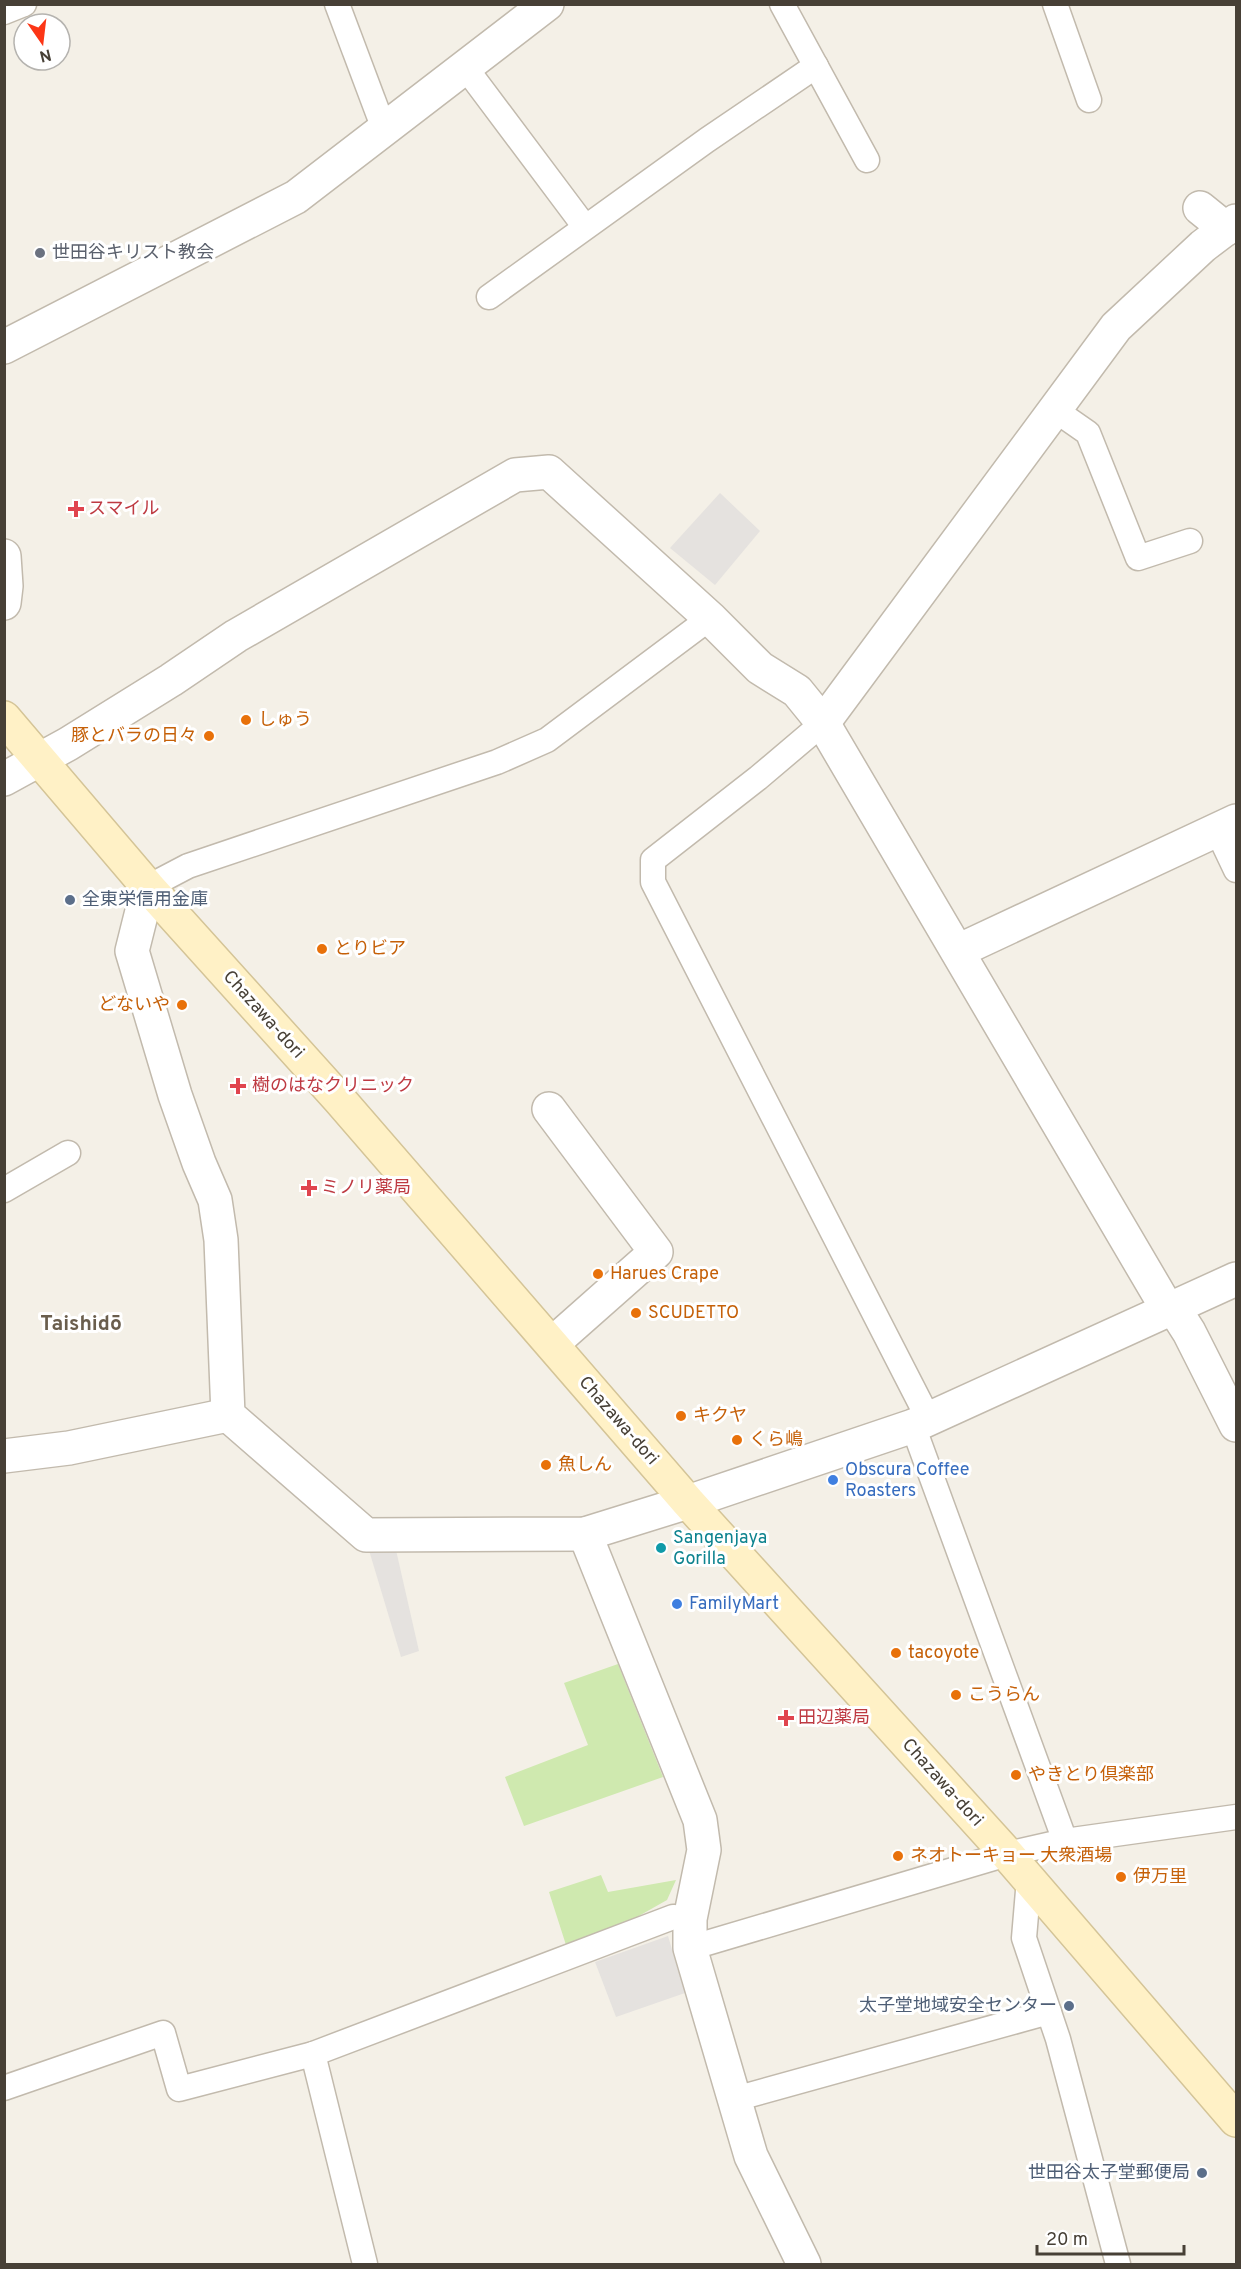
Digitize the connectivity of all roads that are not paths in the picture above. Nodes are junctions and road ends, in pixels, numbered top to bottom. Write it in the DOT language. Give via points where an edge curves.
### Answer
graph roads {
  1 [pos="24,4"];
  2 [pos="337,4"];
  3 [pos="547,4"];
  4 [pos="782,4"];
  5 [pos="1055,4"];
  6 [pos="4,12"];
  7 [pos="816,66"];
  8 [pos="465,67"];
  9 [pos="1089,100"];
  10 [pos="384,129"];
  11 [pos="867,160"];
  12 [pos="1200,208"];
  13 [pos="1231,225"];
  14 [pos="585,227"];
  15 [pos="489,297"];
  16 [pos="4,347"];
  17 [pos="1055,410"];
  18 [pos="1190,541"];
  19 [pos="4,555"];
  20 [pos="4,603"];
  21 [pos="710,618"];
  22 [pos="4,718"];
  23 [pos="823,723"];
  24 [pos="40,761"];
  25 [pos="4,779"];
  26 [pos="1227,825"];
  27 [pos="1236,870"];
  28 [pos="148,887"];
  29 [pos="958,951"];
  30 [pos="549,1109"];
  31 [pos="68,1153"];
  32 [pos="4,1190"];
  33 [pos="1236,1279"];
  34 [pos="1170,1309"];
  35 [pos="552,1344"];
  36 [pos="228,1415"];
  37 [pos="920,1422"];
  38 [pos="1236,1425"];
  39 [pos="4,1456"];
  40 [pos="688,1502"];
  41 [pos="585,1534"];
  42 [pos="1236,1817"];
  43 [pos="1065,1841"];
  44 [pos="1007,1854"];
  45 [pos="1029,1879"];
  46 [pos="690,1933"];
  47 [pos="1049,2012"];
  48 [pos="313,2054"];
  49 [pos="4,2088"];
  50 [pos="735,2099"];
  51 [pos="1236,2120"];
  52 [pos="366,2265"];
  53 [pos="804,2265"];
  54 [pos="1119,2265"];
  1 -- 6 [label="lane"];
  2 -- 10 [label="lane"];
  3 -- 8 [label="street"];
  4 -- 7 [label="lane"];
  5 -- 9 [label="lane"];
  7 -- 11 [label="lane"];
  7 -- 14 [label="lane"];
  8 -- 10 [label="street"];
  8 -- 14 [label="lane"];
  10 -- 16 [label="street" via="296,197"];
  12 -- 13 [label="street"];
  13 -- 17 [label="street" via="1116,327"];
  14 -- 15 [label="lane"];
  17 -- 18 [label="lane" via="1088,433 1138,558"];
  17 -- 23 [label="street"];
  19 -- 20 [label="street"];
  21 -- 23 [label="street" via="760,668 797,691"];
  21 -- 24 [label="street" via="549,472 515,475 236,636"];
  21 -- 28 [label="lane" via="547,740 497,762 188,866"];
  22 -- 24 [label="street, Chazawa-dori"];
  23 -- 29 [label="street"];
  23 -- 37 [label="lane" via="653,860 653,882"];
  24 -- 25 [label="street"];
  24 -- 28 [label="street, Chazawa-dori"];
  26 -- 27 [label="lane"];
  26 -- 29 [label="street"];
  28 -- 35 [label="street, Chazawa-dori"];
  28 -- 36 [label="street" via="132,951 175,1095 215,1200 221,1240"];
  29 -- 34 [label="street"];
  30 -- 35 [label="street" via="656,1252"];
  31 -- 32 [label="lane"];
  33 -- 34 [label="street"];
  34 -- 37 [label="street"];
  34 -- 38 [label="street" via="1189,1332"];
  35 -- 40 [label="street, Chazawa-dori"];
  36 -- 39 [label="street" via="69,1448"];
  36 -- 41 [label="street" via="366,1535"];
  37 -- 40 [label="street"];
  37 -- 43 [label="lane"];
  40 -- 41 [label="street"];
  40 -- 44 [label="street, Chazawa-dori"];
  41 -- 46 [label="street" via="700,1820 704,1850"];
  42 -- 43 [label="lane"];
  43 -- 44 [label="lane"];
  44 -- 45 [label="street, Chazawa-dori"];
  44 -- 46 [label="lane"];
  45 -- 47 [label="lane" via="1024,1938"];
  45 -- 51 [label="street, Chazawa-dori"];
  46 -- 48 [label="lane" via="672,1917"];
  46 -- 50 [label="street"];
  47 -- 50 [label="lane"];
  47 -- 54 [label="lane"];
  48 -- 49 [label="lane" via="179,2089 163,2033"];
  48 -- 52 [label="lane"];
  50 -- 53 [label="street" via="751,2156"];
}
